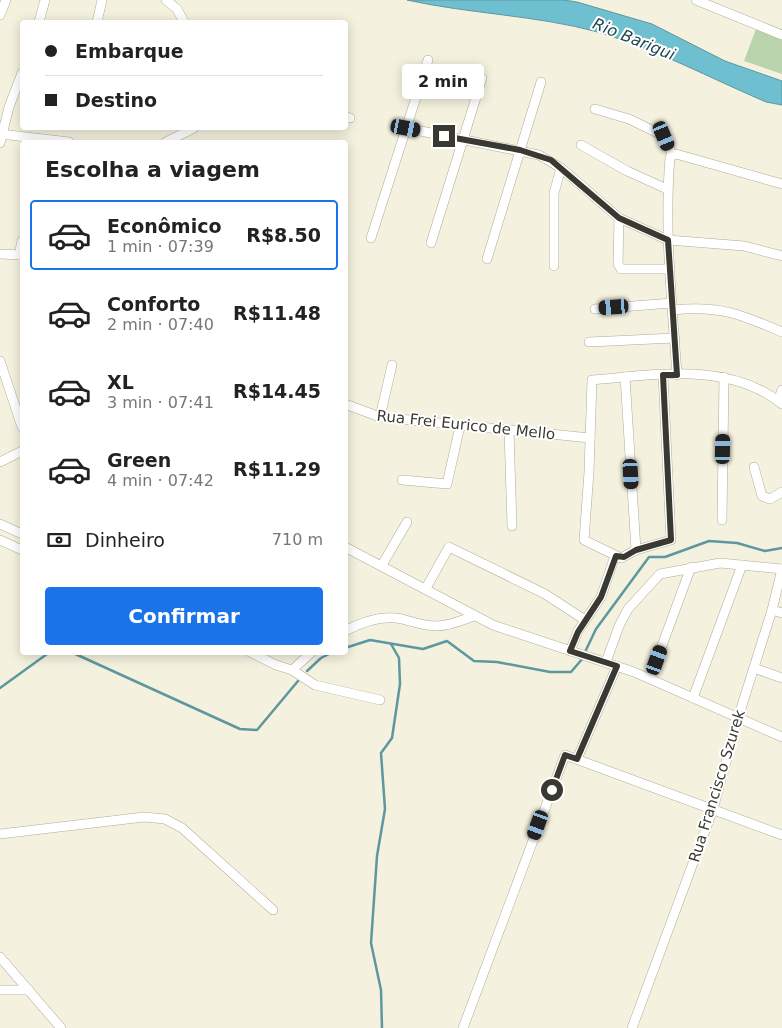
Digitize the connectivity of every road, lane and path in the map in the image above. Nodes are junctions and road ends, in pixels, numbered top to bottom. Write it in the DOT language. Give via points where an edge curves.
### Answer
graph roads {
  1 [pos="6,0"];
  2 [pos="45,0"];
  3 [pos="102,0"];
  4 [pos="166,0"];
  5 [pos="696,0"];
  6 [pos="0,16"];
  7 [pos="40,20"];
  8 [pos="97,20"];
  9 [pos="183,20"];
  10 [pos="782,35"];
  11 [pos="428,60"];
  12 [pos="20,78"];
  13 [pos="482,78"];
  14 [pos="541,82"];
  15 [pos="595,109"];
  16 [pos="406,128"];
  17 [pos="190,130"];
  18 [pos="1,137"];
  19 [pos="464,139"];
  20 [pos="42,140"];
  21 [pos="170,140"];
  22 [pos="581,145"];
  23 [pos="520,150"];
  24 [pos="672,154"];
  25 [pos="562,168"];
  26 [pos="782,184"];
  27 [pos="667,188"];
  28 [pos="619,218"];
  29 [pos="371,238"];
  30 [pos="668,240"];
  31 [pos="431,243"];
  32 [pos="0,254"];
  33 [pos="20,255"];
  34 [pos="782,256"];
  35 [pos="487,258"];
  36 [pos="554,266"];
  37 [pos="670,269"];
  38 [pos="672,307"];
  39 [pos="595,309"];
  40 [pos="782,332"];
  41 [pos="674,338"];
  42 [pos="589,342"];
  43 [pos="0,361"];
  44 [pos="392,365"];
  45 [pos="663,375"];
  46 [pos="677,375"];
  47 [pos="625,377"];
  48 [pos="724,378"];
  49 [pos="782,390"];
  50 [pos="780,402"];
  51 [pos="348,405"];
  52 [pos="380,418"];
  53 [pos="20,421"];
  54 [pos="460,426"];
  55 [pos="509,431"];
  56 [pos="590,438"];
  57 [pos="20,452"];
  58 [pos="0,462"];
  59 [pos="754,467"];
  60 [pos="402,480"];
  61 [pos="782,492"];
  62 [pos="722,520"];
  63 [pos="407,522"];
  64 [pos="0,524"];
  65 [pos="512,526"];
  66 [pos="20,533"];
  67 [pos="0,540"];
  68 [pos="20,549"];
  69 [pos="348,549"];
  70 [pos="636,550"];
  71 [pos="616,556"];
  72 [pos="742,565"];
  73 [pos="382,566"];
  74 [pos="691,567"];
  75 [pos="782,569"];
  76 [pos="426,588"];
  77 [pos="772,610"];
  78 [pos="782,613"];
  79 [pos="474,616"];
  80 [pos="585,620"];
  81 [pos="348,630"];
  82 [pos="570,651"];
  83 [pos="256,655"];
  84 [pos="309,655"];
  85 [pos="606,662"];
  86 [pos="617,666"];
  87 [pos="754,668"];
  88 [pos="292,670"];
  89 [pos="650,678"];
  90 [pos="782,678"];
  91 [pos="693,698"];
  92 [pos="380,700"];
  93 [pos="738,718"];
  94 [pos="782,737"];
  95 [pos="577,759"];
  96 [pos="713,809"];
  97 [pos="0,834"];
  98 [pos="782,835"];
  99 [pos="273,910"];
  100 [pos="0,956"];
  101 [pos="0,990"];
  102 [pos="29,990"];
  103 [pos="61,1028"];
  104 [pos="463,1028"];
  105 [pos="632,1028"];
  1 -- 6 [label="street"];
  2 -- 7 [label="street"];
  3 -- 8 [label="street"];
  4 -- 9 [label="street" via="177,8"];
  5 -- 10 [label="street"];
  11 -- 16 [label="street"];
  12 -- 18 [label="street"];
  13 -- 19 [label="street"];
  14 -- 23 [label="street"];
  15 -- 24 [label="street" via="629,119 664,136"];
  16 -- 19 [label="street"];
  16 -- 29 [label="street"];
  17 -- 21 [label="street"];
  18 -- 20 [label="street"];
  19 -- 23 [label="street"];
  19 -- 31 [label="street"];
  22 -- 27 [label="street" via="627,171"];
  23 -- 25 [label="street" via="539,155"];
  23 -- 35 [label="street"];
  24 -- 26 [label="street"];
  24 -- 27 [label="street"];
  25 -- 28 [label="street"];
  25 -- 36 [label="street" via="554,193"];
  27 -- 30 [label="street"];
  28 -- 30 [label="street"];
  28 -- 37 [label="street" via="618,264 621,269"];
  30 -- 34 [label="street" via="744,246"];
  30 -- 37 [label="street"];
  32 -- 33 [label="street"];
  37 -- 38 [label="street"];
  38 -- 39 [label="street"];
  38 -- 40 [label="street" via="725,310"];
  38 -- 41 [label="street"];
  41 -- 42 [label="street"];
  41 -- 46 [label="street"];
  43 -- 53 [label="street"];
  44 -- 52 [label="street"];
  45 -- 46 [label="street"];
  45 -- 47 [label="street"];
  45 -- 70 [label="street" via="671,540"];
  46 -- 48 [label="street"];
  47 -- 56 [label="street" via="592,380"];
  47 -- 70 [label="street"];
  48 -- 50 [label="street"];
  48 -- 62 [label="street"];
  49 -- 50 [label="street"];
  51 -- 52 [label="street, Rua Frei Eurico de Mello"];
  52 -- 54 [label="street, Rua Frei Eurico de Mello"];
  54 -- 55 [label="street, Rua Frei Eurico de Mello"];
  54 -- 60 [label="street" via="447,484"];
  55 -- 56 [label="street, Rua Frei Eurico de Mello"];
  55 -- 65 [label="street"];
  56 -- 71 [label="street" via="584,540"];
  57 -- 58 [label="street"];
  59 -- 61 [label="street" via="762,496 770,499"];
  63 -- 73 [label="street"];
  64 -- 66 [label="street"];
  67 -- 68 [label="street"];
  69 -- 73 [label="street"];
  70 -- 71 [label="street" via="624,557"];
  71 -- 80 [label="street" via="601,597"];
  72 -- 74 [label="street" via="720,563"];
  72 -- 75 [label="street"];
  72 -- 91 [label="street"];
  73 -- 76 [label="street"];
  74 -- 85 [label="street" via="656,577 633,602 623,617"];
  74 -- 89 [label="street"];
  75 -- 77 [label="street, Rua Francisco Szurek"];
  76 -- 79 [label="street"];
  76 -- 80 [label="street" via="449,547 545,594"];
  77 -- 78 [label="street"];
  77 -- 87 [label="street, Rua Francisco Szurek"];
  79 -- 81 [label="street" via="453,624 435,626 383,619"];
  79 -- 82 [label="street" via="516,634"];
  80 -- 82 [label="street"];
  82 -- 85 [label="street"];
  83 -- 88 [label="street"];
  84 -- 88 [label="street"];
  85 -- 86 [label="street"];
  86 -- 89 [label="street"];
  86 -- 95 [label="street"];
  87 -- 90 [label="street"];
  87 -- 93 [label="street, Rua Francisco Szurek"];
  88 -- 92 [label="street" via="315,685"];
  89 -- 91 [label="street"];
  91 -- 93 [label="street"];
  93 -- 94 [label="street"];
  93 -- 96 [label="street, Rua Francisco Szurek"];
  95 -- 96 [label="street"];
  95 -- 104 [label="street" via="565,755"];
  96 -- 98 [label="street"];
  96 -- 105 [label="street, Rua Francisco Szurek"];
  97 -- 99 [label="street" via="144,817 165,819 190,834"];
  100 -- 102 [label="street"];
  101 -- 102 [label="street"];
  102 -- 103 [label="street"];
}
